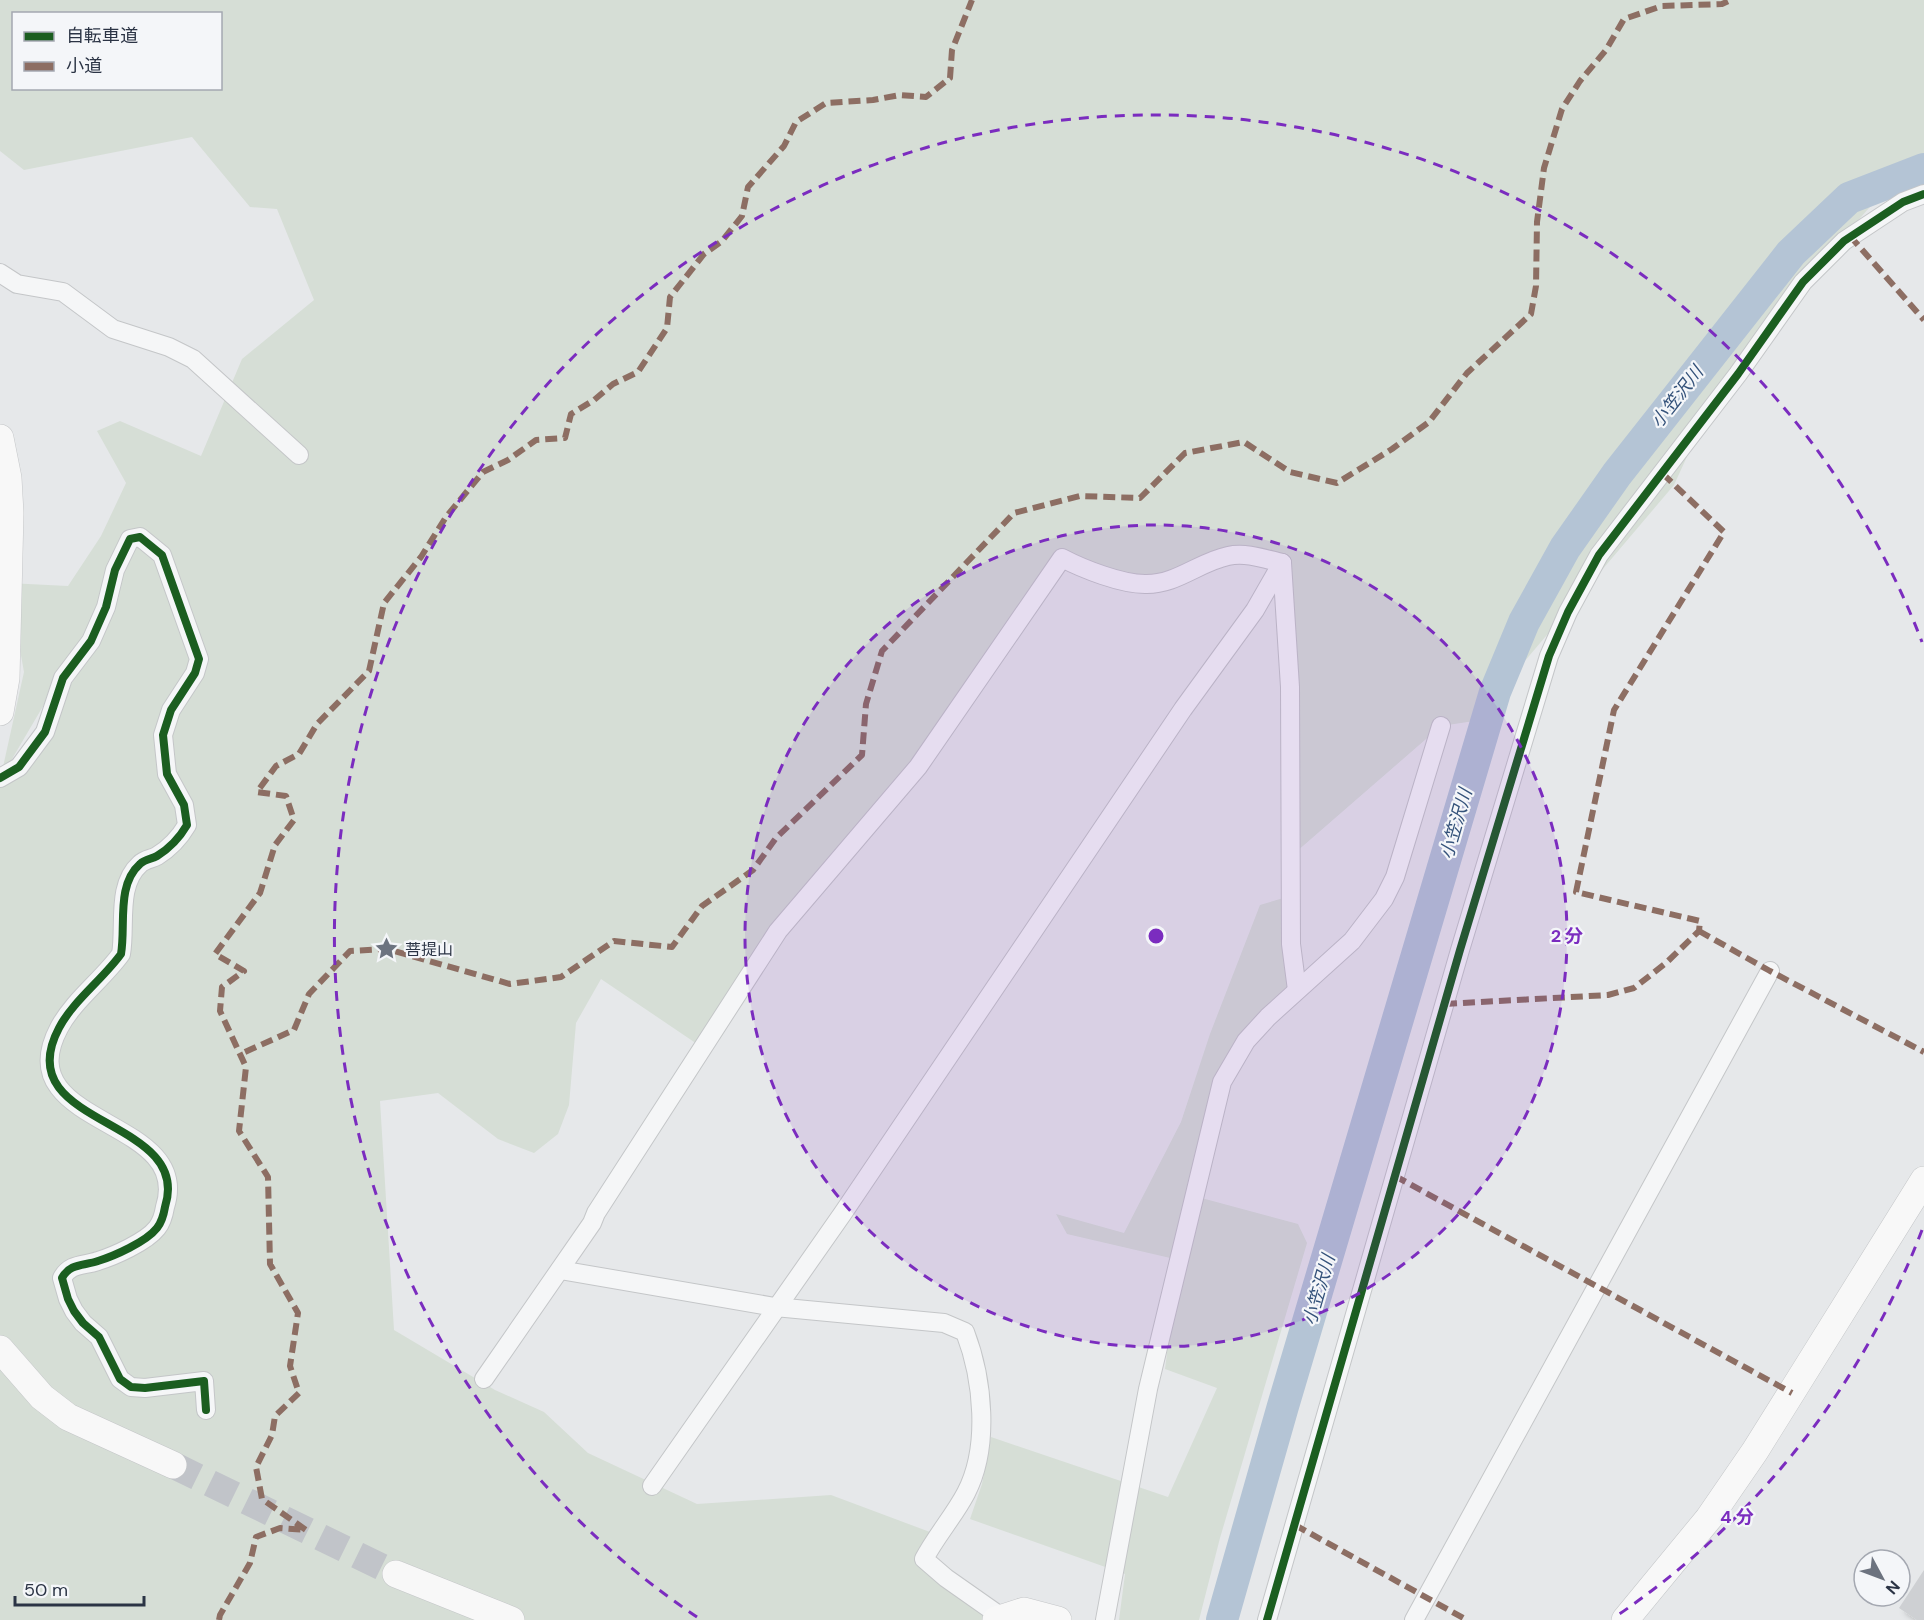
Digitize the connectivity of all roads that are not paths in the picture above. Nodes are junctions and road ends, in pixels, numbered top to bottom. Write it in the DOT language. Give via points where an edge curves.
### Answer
graph roads {
  1 [pos="1924,194"];
  2 [pos="0,273"];
  3 [pos="0,438"];
  4 [pos="299,455"];
  5 [pos="1282,563"];
  6 [pos="0,712"];
  7 [pos="1441,726"];
  8 [pos="0,778"];
  9 [pos="1770,971"];
  10 [pos="1297,990"];
  11 [pos="1924,1180"];
  12 [pos="560,1270"];
  13 [pos="776,1307"];
  14 [pos="0,1349"];
  15 [pos="484,1379"];
  16 [pos="206,1410"];
  17 [pos="173,1465"];
  18 [pos="652,1486"];
  19 [pos="396,1574"];
  20 [pos="999,1619"];
  21 [pos="511,1620"];
  22 [pos="1058,1620"];
  23 [pos="1106,1620"];
  24 [pos="1267,1620"];
  25 [pos="1414,1620"];
  26 [pos="1625,1620"];
  1 -- 24 [label="street" via="1904,202 1844,241 1803,282 1738,374 1599,555 1568,612 1549,656 1460,950"];
  2 -- 4 [label="street" via="17,284 63,292 113,329 194,358"];
  3 -- 6 [label="street" via="10,513 6,678"];
  5 -- 10 [label="street" via="1290,687 1291,944"];
  5 -- 12 [label="street" via="1245,555 1227,556 1170,580 1145,584 1081,568 1062,558 918,767 778,932"];
  5 -- 13 [label="street" via="1255,610 1183,709"];
  7 -- 10 [label="street" via="1395,877 1384,899 1352,941"];
  8 -- 16 [label="street" via="19,767 45,732 63,678 92,641 115,570 130,539 140,537 162,555 199,659 195,673 171,710 163,735 167,774 184,806 187,825 177,840 141,862 131,874 124,904 121,954 60,1027 50,1064 55,1083 68,1099 159,1159 168,1175 169,1188 157,1228 127,1250 72,1267 62,1278 74,1311 104,1344 120,1379 131,1388 204,1381"];
  9 -- 25 [label="street"];
  10 -- 23 [label="street" via="1246,1041 1222,1082 1148,1389"];
  11 -- 26 [label="street" via="1755,1451 1709,1518"];
  12 -- 13 [label="street"];
  12 -- 15 [label="street"];
  13 -- 18 [label="street"];
  13 -- 20 [label="street" via="944,1323 964,1332 980,1392 976,1467 967,1491 924,1559"];
  14 -- 17 [label="street" via="42,1397 68,1417"];
  19 -- 21 [label="street"];
  20 -- 22 [label="street" via="1024,1611"];
}
